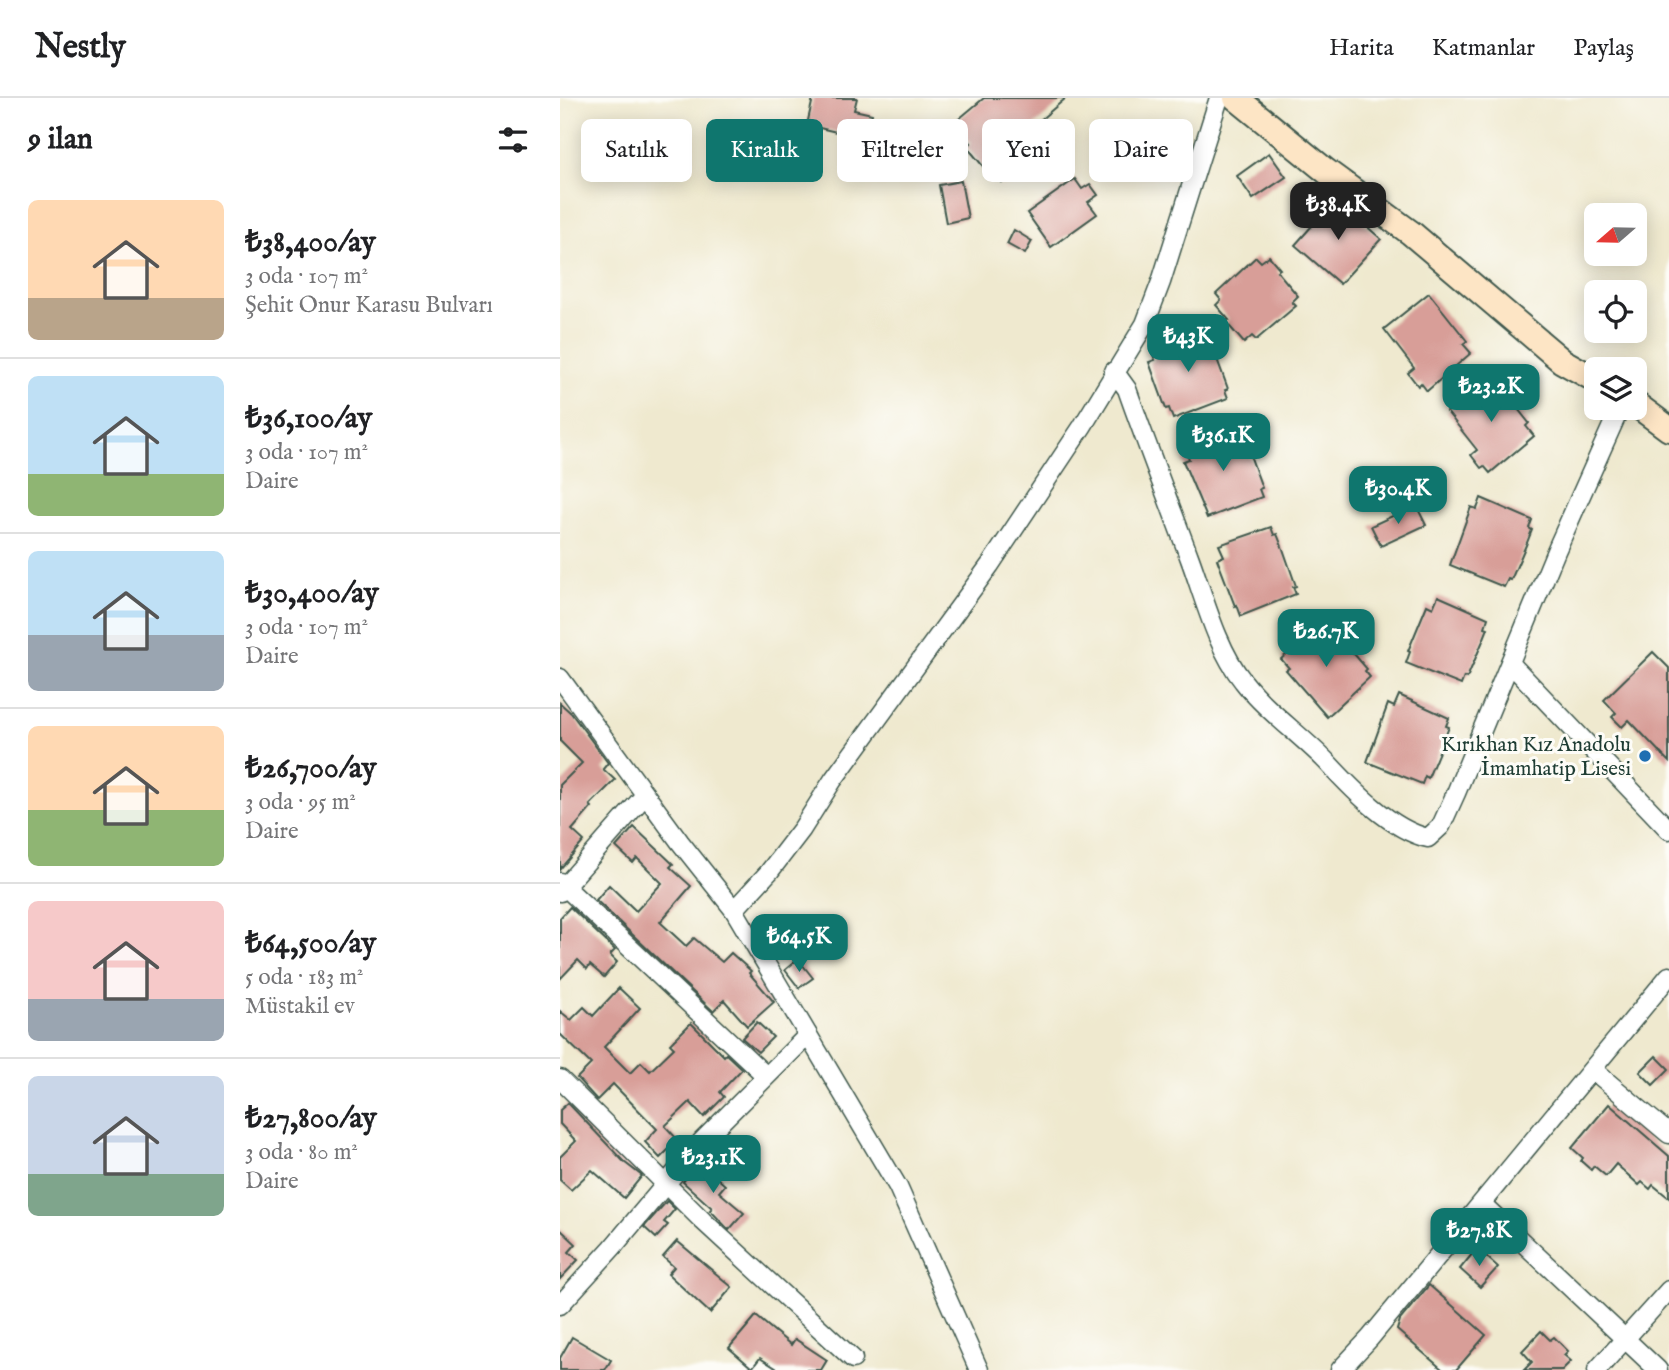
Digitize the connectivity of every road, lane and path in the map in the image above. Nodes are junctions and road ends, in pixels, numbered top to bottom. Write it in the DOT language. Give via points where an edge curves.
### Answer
graph roads {
  1 [pos="1219,98"];
  2 [pos="1236,98"];
  3 [pos="1114,371"];
  4 [pos="1584,373"];
  5 [pos="1647,413"];
  6 [pos="1615,420"];
  7 [pos="1669,429"];
  8 [pos="1510,663"];
  9 [pos="561,677"];
  10 [pos="645,795"];
  11 [pos="1669,830"];
  12 [pos="562,887"];
  13 [pos="734,910"];
  14 [pos="1669,976"];
  15 [pos="808,1035"];
  16 [pos="1593,1070"];
  17 [pos="766,1076"];
  18 [pos="560,1079"];
  19 [pos="1666,1123"];
  20 [pos="664,1184"];
  21 [pos="1482,1204"];
  22 [pos="1669,1290"];
  23 [pos="564,1293"];
  24 [pos="1625,1339"];
  25 [pos="853,1359"];
  26 [pos="979,1370"];
  27 [pos="1340,1370"];
  28 [pos="1597,1370"];
  29 [pos="1658,1370"];
  1 -- 3 [label="street" via="1145,324"];
  2 -- 4 [label="street" via="1411,233 1562,361"];
  3 -- 8 [label="street" via="1127,389 1231,664 1276,716 1361,798 1413,835 1428,838 1440,826"];
  3 -- 13 [label="street" via="990,565 802,829"];
  5 -- 7 [label="street"];
  6 -- 8 [label="street"];
  8 -- 11 [label="street"];
  9 -- 10 [label="street"];
  10 -- 12 [label="street"];
  10 -- 13 [label="street"];
  12 -- 17 [label="street"];
  13 -- 15 [label="street"];
  14 -- 16 [label="street"];
  15 -- 17 [label="street"];
  15 -- 26 [label="street" via="898,1187"];
  16 -- 19 [label="street"];
  16 -- 21 [label="street"];
  17 -- 20 [label="street"];
  18 -- 20 [label="street"];
  20 -- 23 [label="street" via="612,1248"];
  20 -- 25 [label="street"];
  21 -- 24 [label="street"];
  21 -- 27 [label="street"];
  22 -- 24 [label="street"];
  24 -- 28 [label="street"];
  24 -- 29 [label="street"];
}
